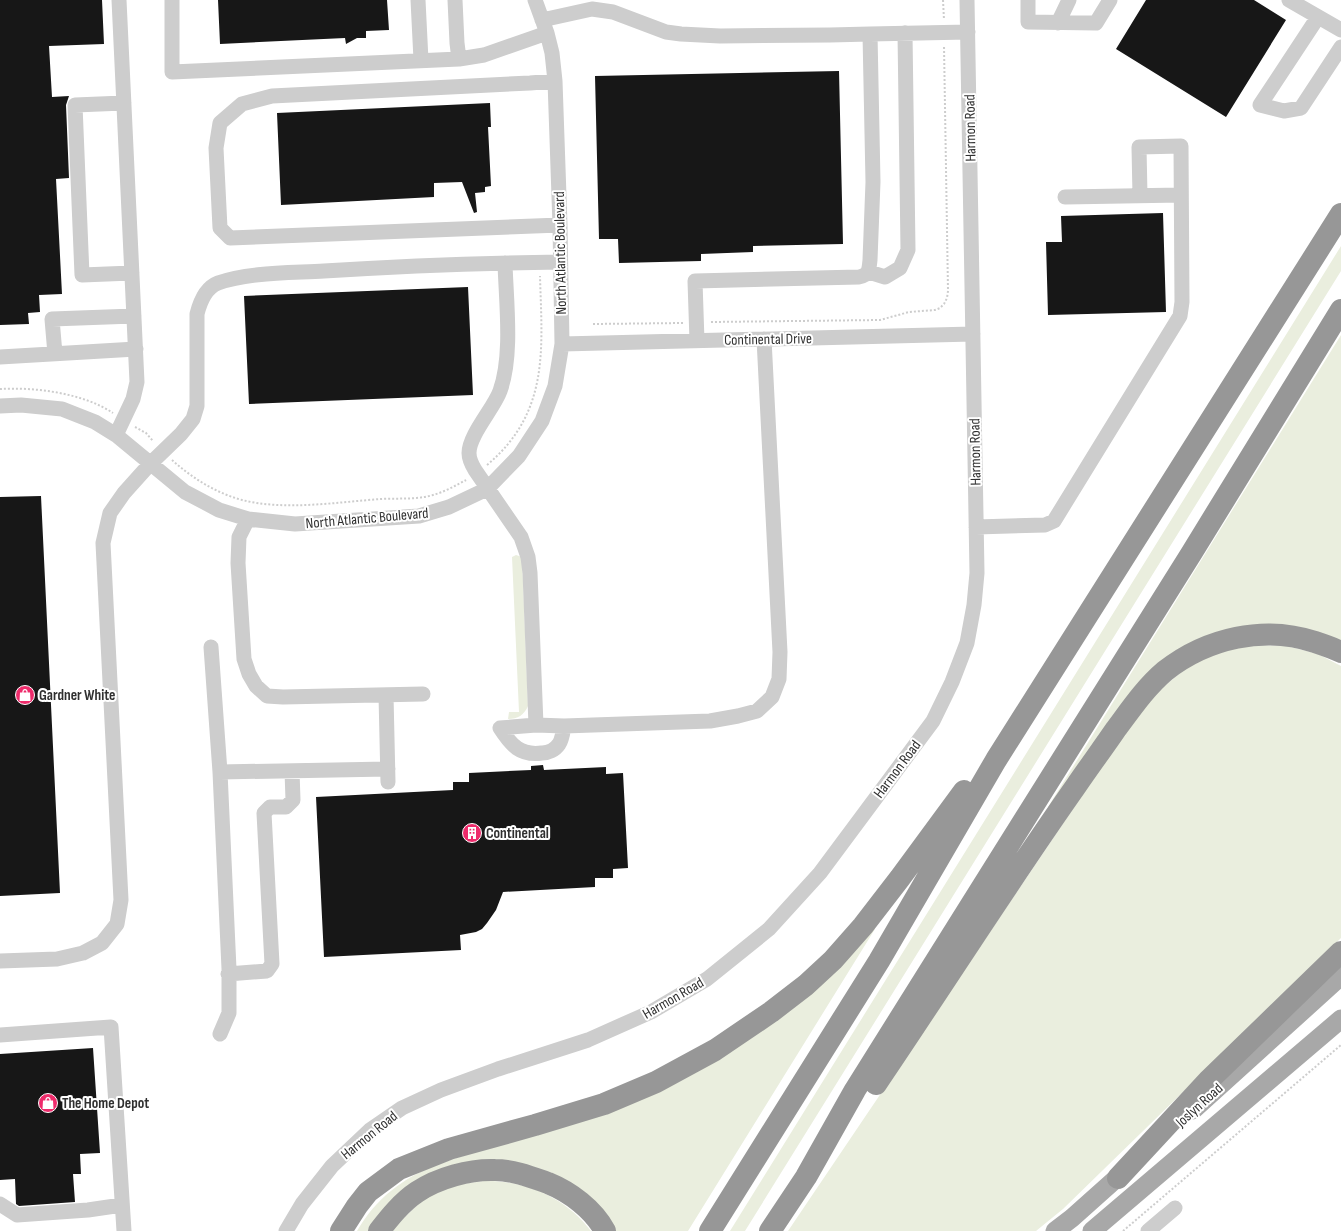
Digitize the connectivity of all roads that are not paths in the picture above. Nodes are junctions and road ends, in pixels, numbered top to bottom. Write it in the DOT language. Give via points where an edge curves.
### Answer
graph roads {
  1 [pos="119,0"];
  2 [pos="172,0"];
  3 [pos="418,0"];
  4 [pos="455,0"];
  5 [pos="535,0"];
  6 [pos="968,0"];
  7 [pos="1028,0"];
  8 [pos="1069,0"];
  9 [pos="1110,0"];
  10 [pos="1289,0"];
  11 [pos="1318,17"];
  12 [pos="1058,22"];
  13 [pos="545,26"];
  14 [pos="1341,30"];
  15 [pos="968,32"];
  16 [pos="905,33"];
  17 [pos="870,34"];
  18 [pos="1341,47"];
  19 [pos="459,58"];
  20 [pos="421,60"];
  21 [pos="555,81"];
  22 [pos="124,103"];
  23 [pos="1181,195"];
  24 [pos="1140,196"];
  25 [pos="1065,197"];
  26 [pos="1341,214"];
  27 [pos="560,225"];
  28 [pos="560,262"];
  29 [pos="505,263"];
  30 [pos="869,272"];
  31 [pos="132,273"];
  32 [pos="1341,310"];
  33 [pos="134,316"];
  34 [pos="973,334"];
  35 [pos="764,339"];
  36 [pos="697,341"];
  37 [pos="562,344"];
  38 [pos="136,348"];
  39 [pos="55,354"];
  40 [pos="0,357"];
  41 [pos="0,406"];
  42 [pos="116,435"];
  43 [pos="150,464"];
  44 [pos="487,489"];
  45 [pos="248,519"];
  46 [pos="976,527"];
  47 [pos="211,647"];
  48 [pos="1341,652"];
  49 [pos="422,694"];
  50 [pos="386,695"];
  51 [pos="536,725"];
  52 [pos="564,726"];
  53 [pos="996,760"];
  54 [pos="292,771"];
  55 [pos="220,772"];
  56 [pos="1341,952"];
  57 [pos="0,961"];
  58 [pos="228,974"];
  59 [pos="1341,976"];
  60 [pos="1341,1019"];
  61 [pos="220,1034"];
  62 [pos="0,1035"];
  63 [pos="806,1177"];
  64 [pos="1118,1178"];
  65 [pos="0,1204"];
  66 [pos="122,1205"];
  67 [pos="1175,1208"];
  68 [pos="124,1231"];
  69 [pos="286,1231"];
  70 [pos="341,1231"];
  71 [pos="379,1231"];
  72 [pos="605,1231"];
  73 [pos="710,1231"];
  74 [pos="770,1231"];
  75 [pos="1055,1231"];
  76 [pos="1092,1231"];
  77 [pos="1148,1231"];
  1 -- 22 [label="street"];
  2 -- 20 [label="street" via="172,72"];
  3 -- 20 [label="street"];
  4 -- 19 [label="street"];
  5 -- 13 [label="street, North Atlantic Boulevard"];
  6 -- 15 [label="street, Harmon Road"];
  7 -- 12 [label="street" via="1028,22"];
  8 -- 12 [label="street"];
  9 -- 12 [label="street" via="1096,23"];
  10 -- 11 [label="street"];
  11 -- 14 [label="street"];
  11 -- 18 [label="street" via="1260,104 1284,111 1301,108"];
  13 -- 17 [label="street" via="592,10 613,12 666,32 681,34"];
  13 -- 19 [label="street" via="484,56"];
  13 -- 21 [label="street, North Atlantic Boulevard" via="552,53"];
  15 -- 16 [label="street"];
  15 -- 34 [label="street, Harmon Road"];
  16 -- 17 [label="street"];
  16 -- 30 [label="street" via="908,250 900,268 885,277"];
  17 -- 30 [label="street" via="872,182"];
  19 -- 20 [label="street"];
  21 -- 27 [label="street, North Atlantic Boulevard"];
  21 -- 27 [label="street" via="272,96 242,104 220,123 216,148 220,228 230,238"];
  22 -- 31 [label="street"];
  22 -- 31 [label="street" via="75,104 82,275"];
  23 -- 24 [label="street"];
  23 -- 24 [label="street" via="1181,146 1146,146 1139,147"];
  23 -- 46 [label="street" via="1180,316 1054,521 1045,525"];
  24 -- 25 [label="street"];
  26 -- 53 [label="highway"];
  27 -- 28 [label="street, North Atlantic Boulevard"];
  28 -- 29 [label="street"];
  28 -- 37 [label="street, North Atlantic Boulevard"];
  29 -- 43 [label="street" via="251,275 217,283 201,299 197,314 197,406 192,419 181,434"];
  29 -- 44 [label="street" via="508,346 505,370 500,391 474,437 469,453 470,461"];
  30 -- 36 [label="street" via="858,277 695,281"];
  31 -- 33 [label="street"];
  32 -- 63 [label="highway" via="855,1090"];
  33 -- 38 [label="street"];
  33 -- 39 [label="street" via="52,319"];
  34 -- 35 [label="street, Continental Drive"];
  34 -- 46 [label="street, Harmon Road"];
  35 -- 36 [label="street, Continental Drive"];
  35 -- 52 [label="street" via="780,652 780,680 772,697 757,711 710,721"];
  36 -- 37 [label="street, Continental Drive"];
  37 -- 44 [label="street, North Atlantic Boulevard" via="555,386 542,421 520,456"];
  38 -- 39 [label="street"];
  38 -- 42 [label="street" via="137,382 133,399"];
  39 -- 40 [label="street"];
  41 -- 42 [label="street, North Atlantic Boulevard" via="21,405 62,410 95,422"];
  42 -- 43 [label="street, North Atlantic Boulevard"];
  43 -- 45 [label="street, North Atlantic Boulevard" via="184,492 219,510"];
  43 -- 57 [label="street" via="110,513 103,543 121,900 116,924 102,943 83,953 57,959"];
  44 -- 45 [label="street, North Atlantic Boulevard" via="449,507 419,516 295,524"];
  44 -- 51 [label="street" via="521,537 528,557"];
  45 -- 50 [label="street" via="239,537 238,563 244,659 256,686 267,696"];
  46 -- 69 [label="street, Harmon Road" via="977,573 967,643 933,721 820,873 769,929 707,979 651,1012 588,1040 498,1069 402,1108 370,1130 332,1166 302,1204"];
  47 -- 55 [label="street"];
  48 -- 63 [label="highway" via="1306,639 1280,635 1250,635 1203,648 1184,658 1151,684 1050,824 852,1120"];
  49 -- 50 [label="street"];
  50 -- 54 [label="street" via="388,776"];
  51 -- 52 [label="street"];
  51 -- 52 [label="street" via="500,728 521,752 536,754 549,752 559,744"];
  53 -- 70 [label="highway" via="970,782 900,878 833,960 771,1012 715,1050 656,1082 604,1104 449,1149 399,1169 368,1192"];
  53 -- 73 [label="highway" via="879,961"];
  54 -- 55 [label="street"];
  54 -- 58 [label="street" via="293,800 286,807 270,807 264,813 272,964 267,971"];
  55 -- 58 [label="street"];
  56 -- 64 [label="highway" via="1208,1081"];
  58 -- 61 [label="street" via="229,1013"];
  59 -- 64 [label="main road, Joslyn Road"];
  60 -- 76 [label="main road, Joslyn Road"];
  62 -- 66 [label="street" via="111,1027"];
  63 -- 74 [label="highway"];
  64 -- 75 [label="main road, Joslyn Road"];
  65 -- 66 [label="street" via="17,1215"];
  66 -- 68 [label="street"];
  67 -- 77 [label="street"];
  71 -- 72 [label="highway" via="399,1208 418,1192 436,1182 455,1175 496,1170 519,1173 563,1190 584,1206"];
}
